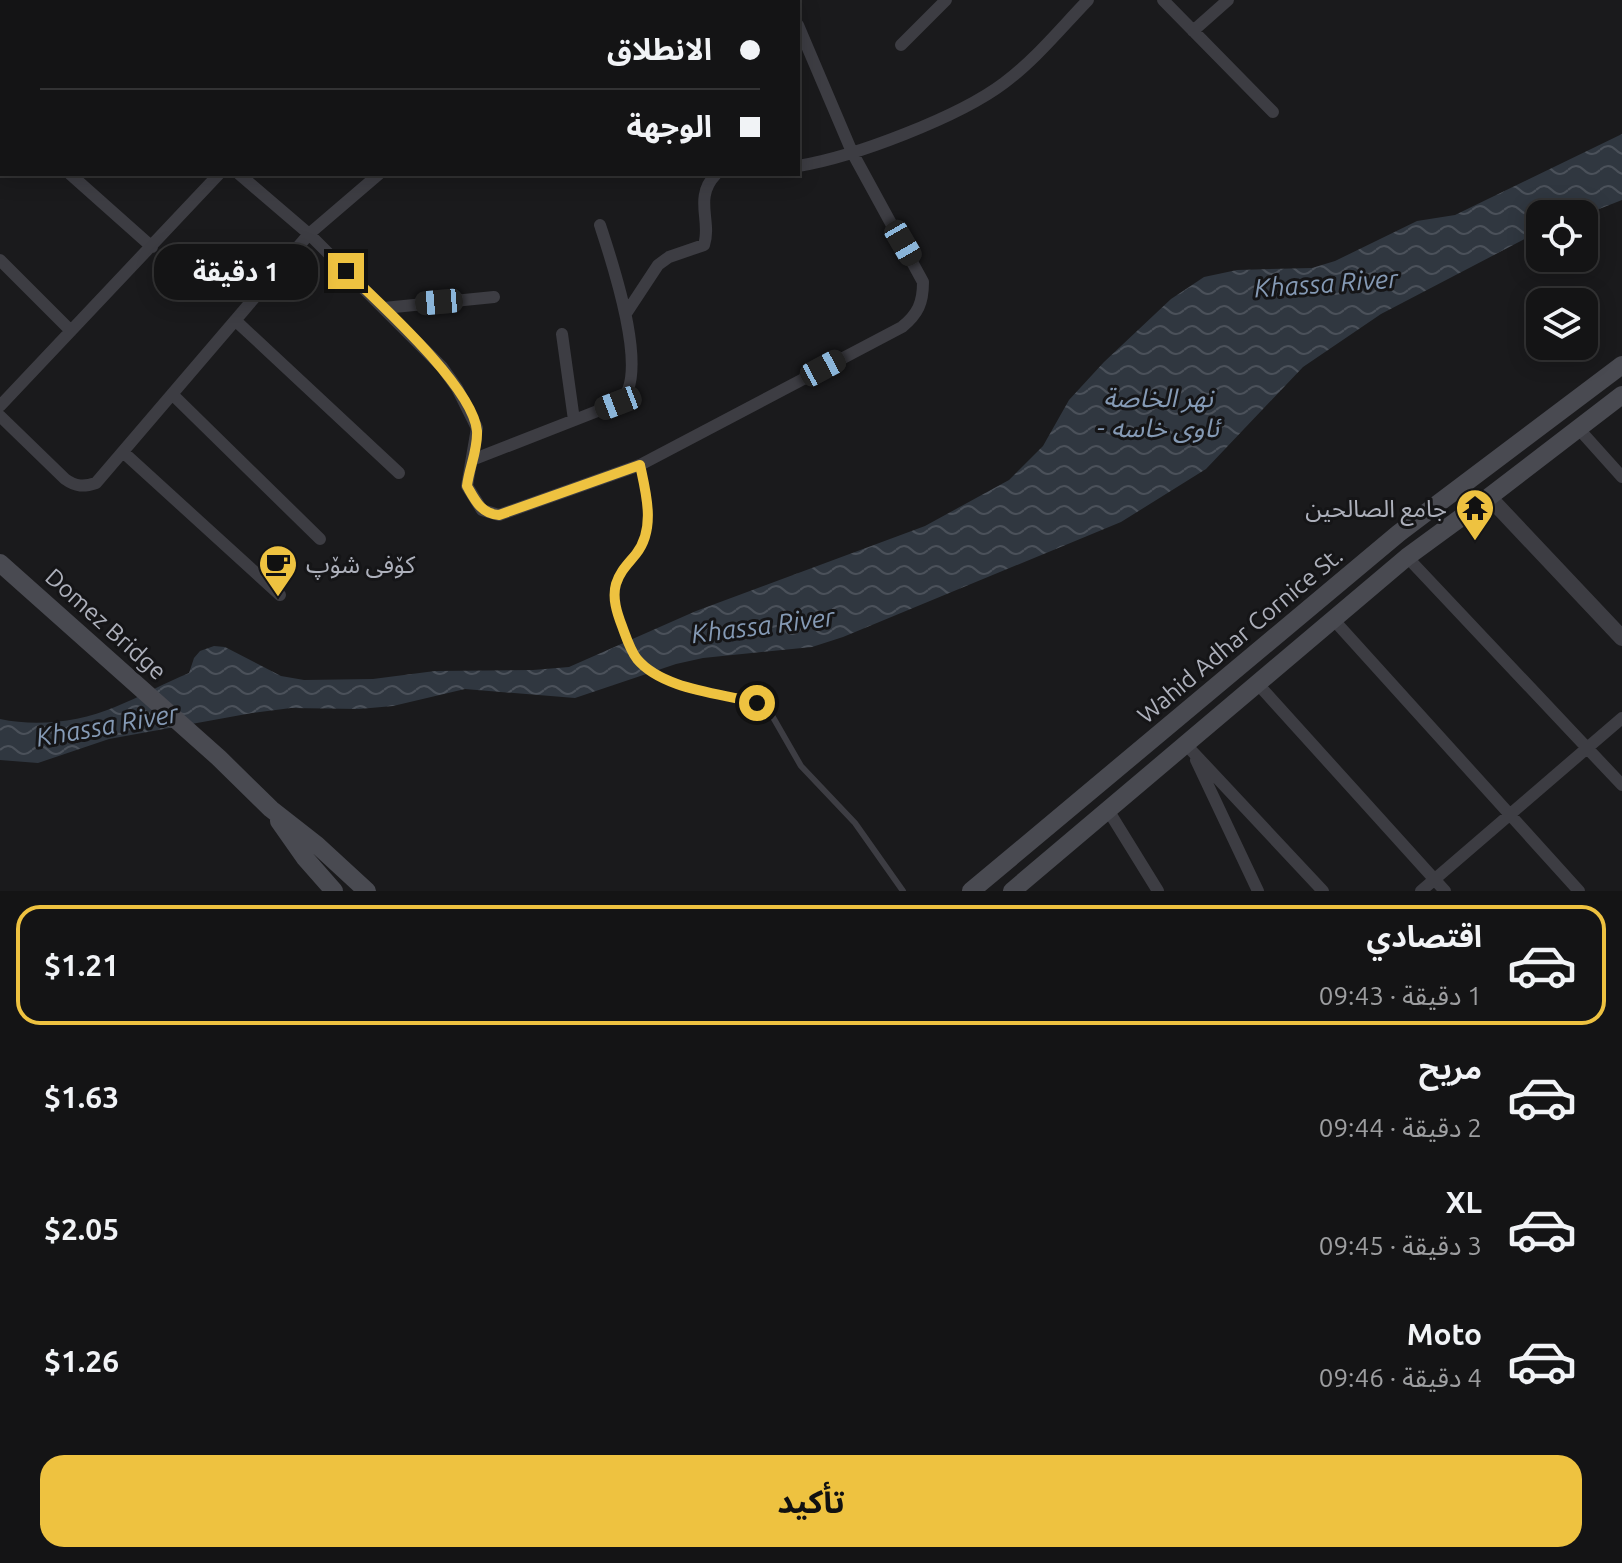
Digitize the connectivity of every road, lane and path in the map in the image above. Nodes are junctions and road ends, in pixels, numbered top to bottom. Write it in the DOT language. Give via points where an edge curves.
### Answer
graph roads {
  1 [pos="946,0"];
  2 [pos="1088,0"];
  3 [pos="1163,0"];
  4 [pos="1228,0"];
  5 [pos="800,30"];
  6 [pos="1193,31"];
  7 [pos="901,45"];
  8 [pos="1273,112"];
  9 [pos="852,152"];
  10 [pos="800,165"];
  11 [pos="72,176"];
  12 [pos="217,176"];
  13 [pos="241,176"];
  14 [pos="377,176"];
  15 [pos="714,176"];
  16 [pos="600,225"];
  17 [pos="309,234"];
  18 [pos="152,247"];
  19 [pos="0,260"];
  20 [pos="494,297"];
  21 [pos="384,308"];
  22 [pos="627,312"];
  23 [pos="236,321"];
  24 [pos="71,331"];
  25 [pos="562,334"];
  26 [pos="1622,365"];
  27 [pos="172,394"];
  28 [pos="1622,395"];
  29 [pos="0,406"];
  30 [pos="0,416"];
  31 [pos="574,420"];
  32 [pos="1578,428"];
  33 [pos="123,452"];
  34 [pos="472,460"];
  35 [pos="640,465"];
  36 [pos="399,473"];
  37 [pos="1622,477"];
  38 [pos="1489,497"];
  39 [pos="320,539"];
  40 [pos="0,556"];
  41 [pos="1407,557"];
  42 [pos="7,568"];
  43 [pos="280,595"];
  44 [pos="1332,618"];
  45 [pos="1622,638"];
  46 [pos="1256,682"];
  47 [pos="1622,718"];
  48 [pos="1188,746"];
  49 [pos="1587,748"];
  50 [pos="1622,785"];
  51 [pos="271,809"];
  52 [pos="1108,810"];
  53 [pos="1510,815"];
  54 [pos="1020,848"];
  55 [pos="1037,869"];
  56 [pos="1434,880"];
  57 [pos="334,891"];
  58 [pos="367,891"];
  59 [pos="903,891"];
  60 [pos="971,891"];
  61 [pos="1012,891"];
  62 [pos="1158,891"];
  63 [pos="1258,891"];
  64 [pos="1323,891"];
  65 [pos="1421,891"];
  66 [pos="1445,891"];
  67 [pos="1579,891"];
  1 -- 7 [label="street"];
  2 -- 9 [label="street" via="1004,84 970,104"];
  3 -- 6 [label="street"];
  4 -- 6 [label="street"];
  5 -- 9 [label="street"];
  6 -- 8 [label="street"];
  9 -- 10 [label="street"];
  9 -- 35 [label="street" via="923,282 916,316"];
  11 -- 18 [label="street"];
  12 -- 18 [label="street"];
  13 -- 17 [label="street"];
  14 -- 17 [label="street"];
  15 -- 22 [label="street" via="704,204 704,245 658,265"];
  16 -- 22 [label="street"];
  17 -- 21 [label="street"];
  17 -- 23 [label="street"];
  18 -- 24 [label="street"];
  19 -- 24 [label="street"];
  20 -- 21 [label="street"];
  21 -- 34 [label="street" via="457,388 477,428"];
  22 -- 31 [label="street" via="629,394"];
  23 -- 27 [label="street"];
  23 -- 36 [label="street"];
  24 -- 29 [label="street"];
  25 -- 31 [label="street"];
  26 -- 54 [label="main road, Wahid Adhar Cornice St." via="1399,533"];
  27 -- 33 [label="street"];
  27 -- 39 [label="street"];
  28 -- 32 [label="main road, Wahid Adhar Cornice St."];
  30 -- 33 [label="street" via="74,485 96,483"];
  31 -- 34 [label="street"];
  32 -- 37 [label="street"];
  32 -- 38 [label="main road, Wahid Adhar Cornice St."];
  33 -- 43 [label="street"];
  34 -- 35 [label="street" via="467,486 490,515"];
  35 -- 59 [label="lane" via="648,505 644,543 623,567 614,600 639,662 688,688 757,703 770,712 801,766 855,823"];
  38 -- 41 [label="main road, Wahid Adhar Cornice St."];
  38 -- 45 [label="street"];
  40 -- 42 [label="main road, Domez Bridge"];
  41 -- 44 [label="main road, Wahid Adhar Cornice St."];
  41 -- 49 [label="street"];
  42 -- 51 [label="main road, Domez Bridge"];
  44 -- 46 [label="main road, Wahid Adhar Cornice St."];
  44 -- 53 [label="street"];
  46 -- 48 [label="main road, Wahid Adhar Cornice St."];
  46 -- 56 [label="street"];
  47 -- 49 [label="street"];
  48 -- 52 [label="main road, Wahid Adhar Cornice St."];
  48 -- 63 [label="street"];
  48 -- 64 [label="street"];
  49 -- 50 [label="street"];
  49 -- 53 [label="street"];
  51 -- 57 [label="main road"];
  51 -- 58 [label="main road"];
  52 -- 55 [label="main road, Wahid Adhar Cornice St."];
  52 -- 62 [label="street"];
  53 -- 56 [label="street"];
  53 -- 67 [label="street"];
  54 -- 55 [label="main road"];
  54 -- 60 [label="main road, Wahid Adhar Cornice St."];
  55 -- 61 [label="main road, Wahid Adhar Cornice St."];
  56 -- 65 [label="street"];
  56 -- 66 [label="street"];
}
